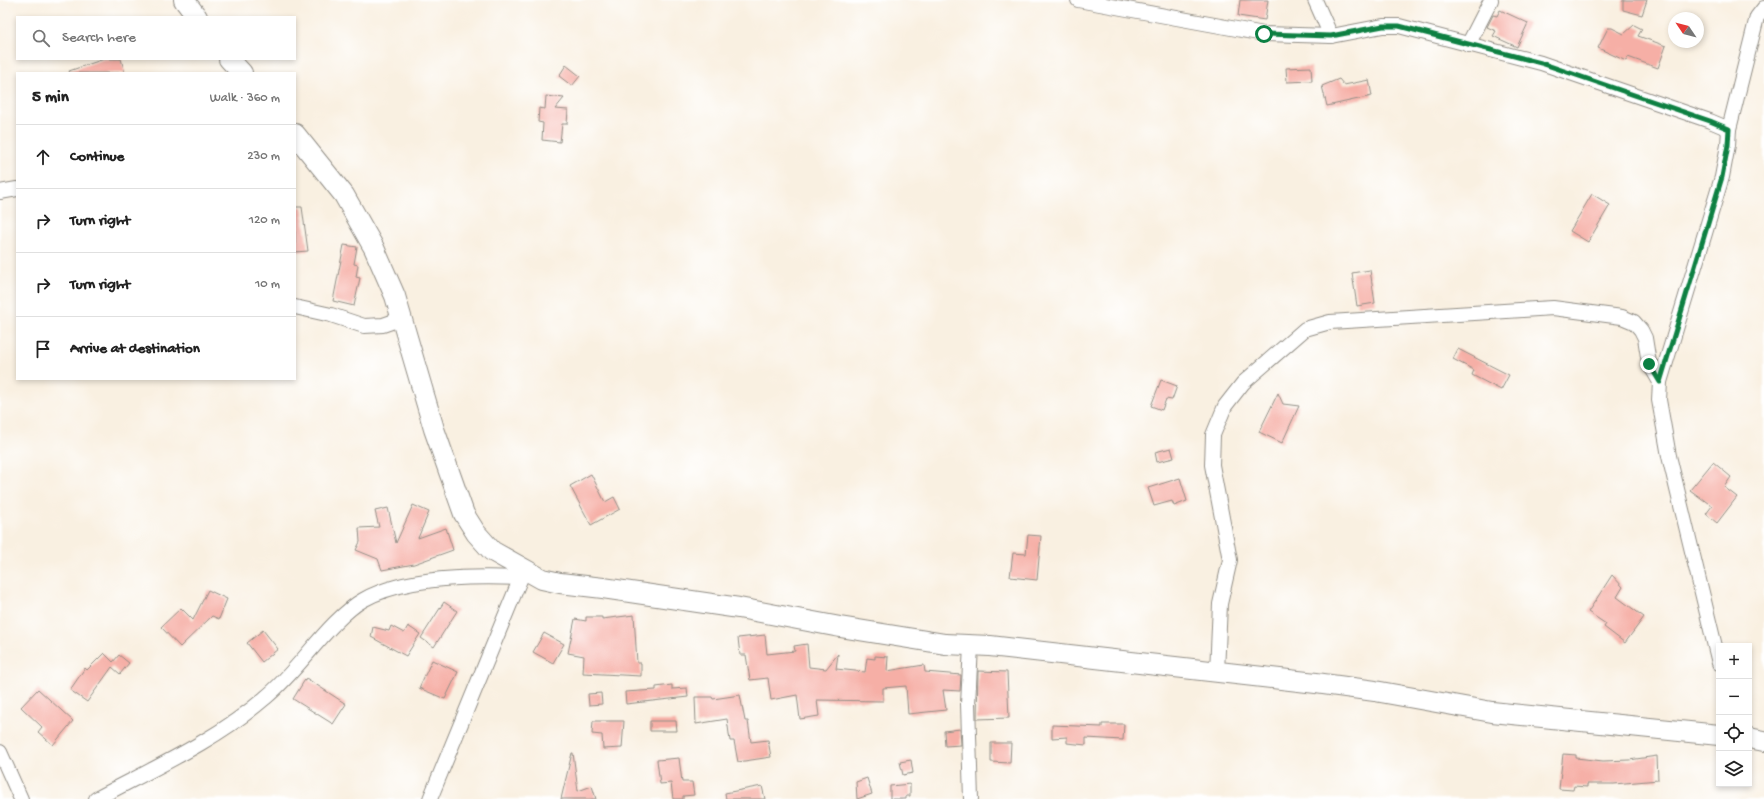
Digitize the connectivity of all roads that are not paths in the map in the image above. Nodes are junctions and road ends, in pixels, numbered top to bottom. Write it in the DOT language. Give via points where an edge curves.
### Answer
graph roads {
  1 [pos="184,0"];
  2 [pos="1078,0"];
  3 [pos="1315,0"];
  4 [pos="1491,0"];
  5 [pos="1764,8"];
  6 [pos="196,16"];
  7 [pos="1331,36"];
  8 [pos="1468,45"];
  9 [pos="230,60"];
  10 [pos="241,72"];
  11 [pos="1729,129"];
  12 [pos="296,135"];
  13 [pos="16,189"];
  14 [pos="0,192"];
  15 [pos="296,307"];
  16 [pos="403,318"];
  17 [pos="1660,382"];
  18 [pos="523,574"];
  19 [pos="971,646"];
  20 [pos="1716,651"];
  21 [pos="1217,672"];
  22 [pos="1716,734"];
  23 [pos="1752,739"];
  24 [pos="1764,741"];
  25 [pos="0,752"];
  26 [pos="21,799"];
  27 [pos="96,799"];
  28 [pos="430,799"];
  29 [pos="971,799"];
  1 -- 6 [label="main road"];
  2 -- 7 [label="street" via="1264,34"];
  3 -- 7 [label="street"];
  4 -- 8 [label="street"];
  5 -- 11 [label="street" via="1757,17"];
  7 -- 8 [label="street" via="1383,26 1399,26"];
  8 -- 11 [label="street" via="1541,63"];
  9 -- 10 [label="main road"];
  11 -- 17 [label="street" via="1722,177"];
  12 -- 16 [label="main road" via="327,172 361,223 384,270"];
  13 -- 14 [label="street"];
  15 -- 16 [label="street" via="364,326 383,325"];
  16 -- 18 [label="main road" via="434,429 464,514 492,551"];
  17 -- 20 [label="street" via="1659,400 1669,456"];
  17 -- 21 [label="street" via="1649,364 1645,338 1641,330 1634,322 1622,317 1553,308 1330,322 1305,329 1243,383 1225,406 1213,435 1212,466 1230,560 1220,604"];
  18 -- 19 [label="main road" via="560,584 739,608 840,627"];
  18 -- 27 [label="street" via="416,582 363,600 336,622 299,666 265,699 206,741"];
  18 -- 28 [label="street"];
  19 -- 21 [label="main road"];
  19 -- 29 [label="street" via="968,704"];
  21 -- 22 [label="main road" via="1368,690 1492,712"];
  23 -- 24 [label="main road"];
  25 -- 26 [label="street"];
}
